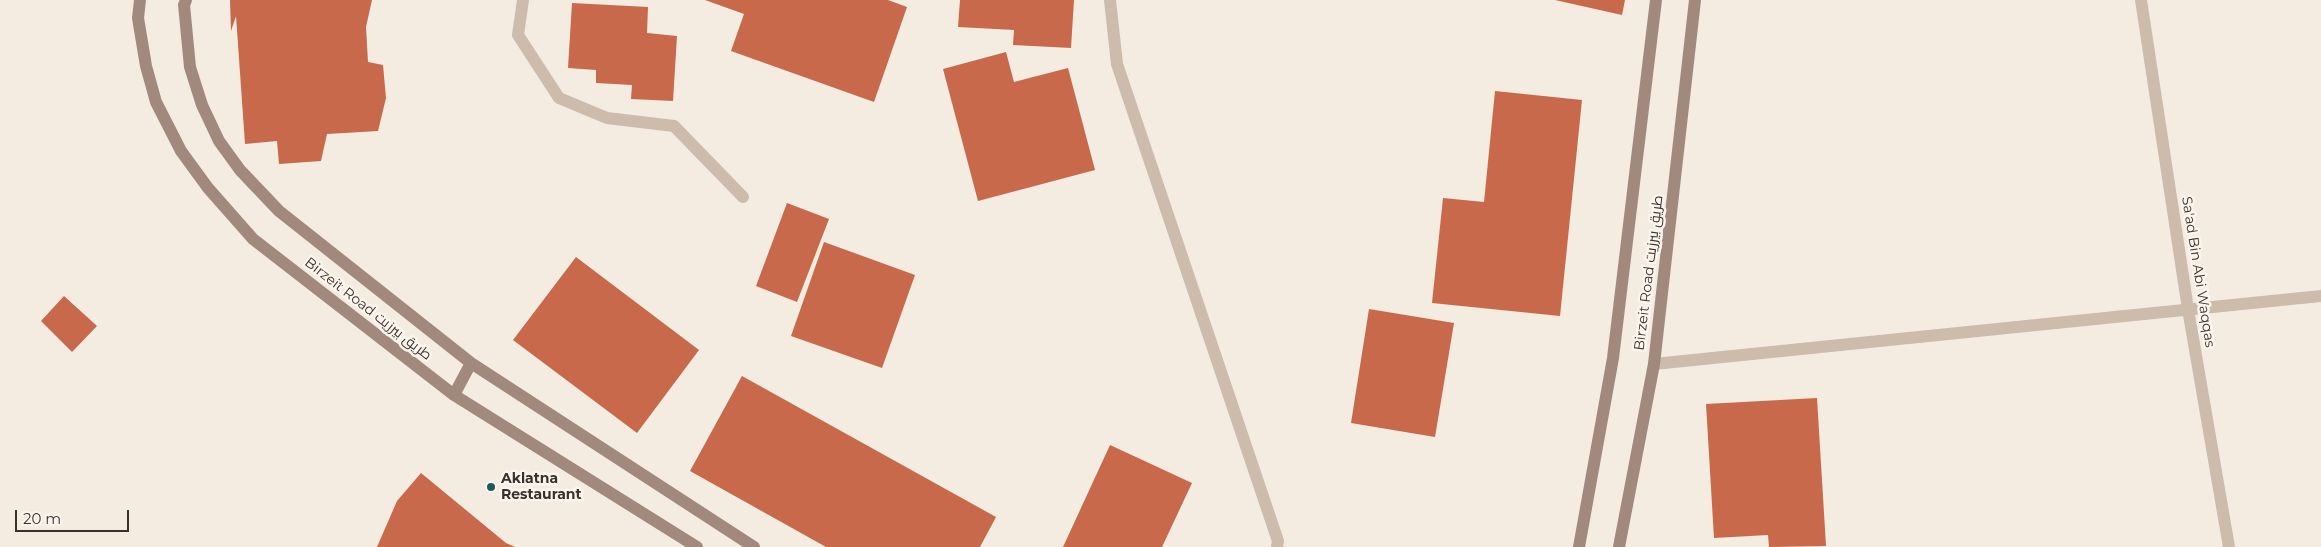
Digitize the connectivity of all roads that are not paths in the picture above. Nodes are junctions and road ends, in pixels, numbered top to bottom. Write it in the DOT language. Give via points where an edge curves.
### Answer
graph roads {
  1 [pos="140,0"];
  2 [pos="186,0"];
  3 [pos="523,0"];
  4 [pos="1110,0"];
  5 [pos="1656,0"];
  6 [pos="1695,0"];
  7 [pos="2141,0"];
  8 [pos="743,197"];
  9 [pos="2321,296"];
  10 [pos="2188,309"];
  11 [pos="471,363"];
  12 [pos="1654,364"];
  13 [pos="454,395"];
  14 [pos="697,547"];
  15 [pos="754,547"];
  16 [pos="1277,547"];
  17 [pos="1580,547"];
  18 [pos="1620,547"];
  19 [pos="2229,547"];
  1 -- 13 [label="main road, Birzeit Road طريق بيرزيت" via="138,18 156,102 181,151 208,188 253,238"];
  2 -- 11 [label="main road" via="190,67 202,105 219,141 240,170 279,211"];
  3 -- 8 [label="street" via="518,35 559,98 607,118 674,126"];
  4 -- 16 [label="street" via="1117,64 1278,541"];
  5 -- 17 [label="main road" via="1613,358"];
  6 -- 12 [label="main road, Birzeit Road طريق بيرزيت"];
  7 -- 10 [label="street, Sa'ad Bin Abi Waqqas"];
  9 -- 10 [label="street"];
  10 -- 12 [label="street"];
  10 -- 19 [label="street, Sa'ad Bin Abi Waqqas"];
  11 -- 13 [label="main road"];
  11 -- 15 [label="main road"];
  12 -- 18 [label="main road, Birzeit Road طريق بيرزيت"];
  13 -- 14 [label="main road, Birzeit Road طريق بيرزيت"];
}
